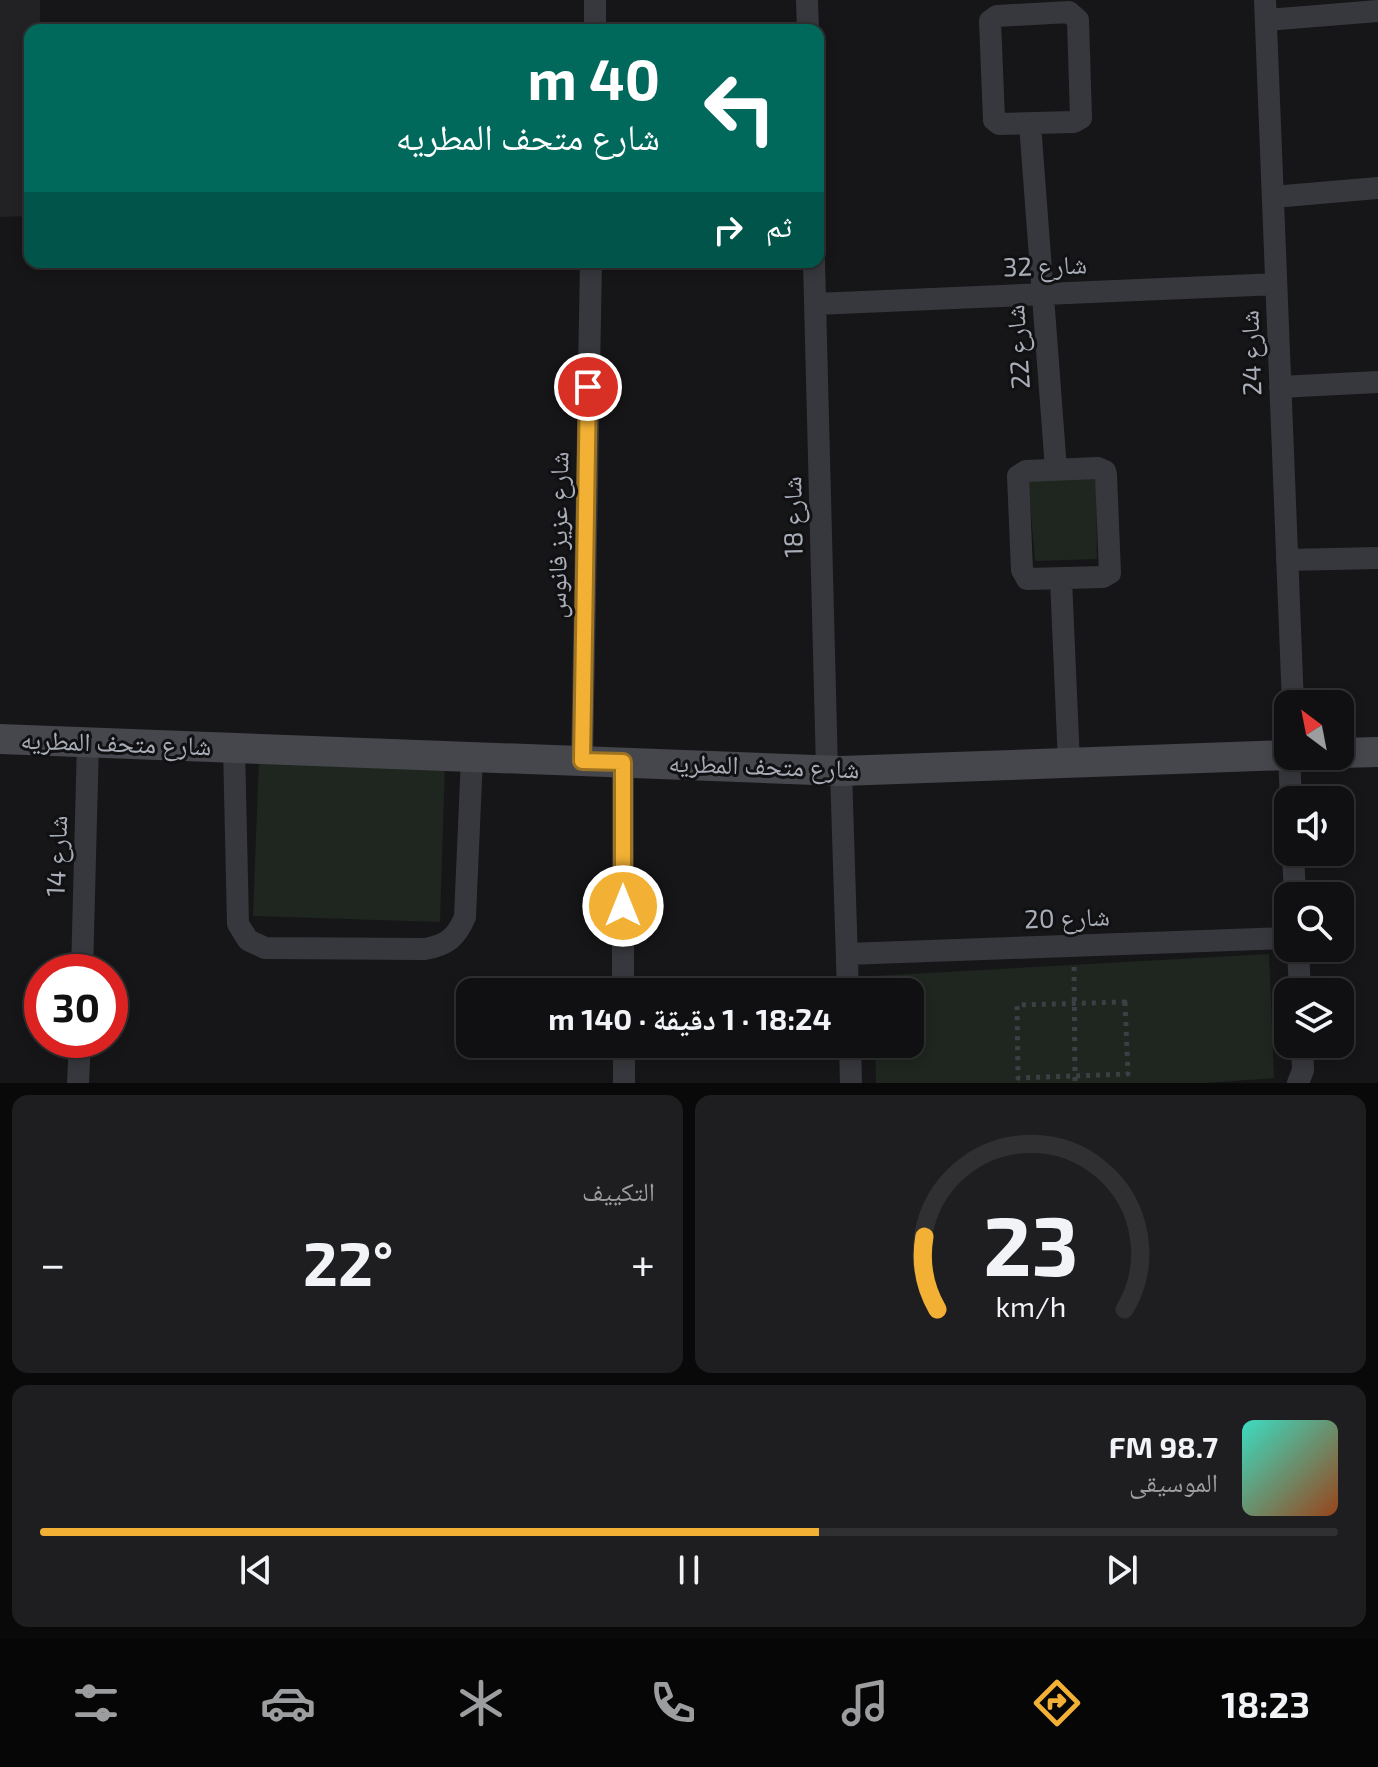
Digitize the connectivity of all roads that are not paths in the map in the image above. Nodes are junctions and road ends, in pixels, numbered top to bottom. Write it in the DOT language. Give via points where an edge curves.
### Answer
graph roads {
  1 [pos="595,0"];
  2 [pos="807,0"];
  3 [pos="1035,7"];
  4 [pos="1266,10"];
  5 [pos="1378,11"];
  6 [pos="595,24"];
  7 [pos="808,24"];
  8 [pos="1030,124"];
  9 [pos="1378,188"];
  10 [pos="1273,197"];
  11 [pos="591,268"];
  12 [pos="814,268"];
  13 [pos="1276,284"];
  14 [pos="1043,294"];
  15 [pos="816,304"];
  16 [pos="1378,382"];
  17 [pos="1280,387"];
  18 [pos="1056,469"];
  19 [pos="1378,558"];
  20 [pos="1287,560"];
  21 [pos="1061,579"];
  22 [pos="1292,690"];
  23 [pos="0,739"];
  24 [pos="88,742"];
  25 [pos="234,747"];
  26 [pos="1378,752"];
  27 [pos="1354,753"];
  28 [pos="1274,756"];
  29 [pos="472,757"];
  30 [pos="582,761"];
  31 [pos="623,762"];
  32 [pos="1069,763"];
  33 [pos="834,770"];
  34 [pos="1274,939"];
  35 [pos="82,954"];
  36 [pos="847,954"];
  37 [pos="623,978"];
  38 [pos="848,978"];
  39 [pos="79,1058"];
  40 [pos="624,1058"];
  41 [pos="850,1058"];
  42 [pos="1303,1058"];
  43 [pos="78,1083"];
  44 [pos="624,1083"];
  45 [pos="851,1083"];
  46 [pos="1298,1083"];
  1 -- 6 [label="street"];
  2 -- 7 [label="street"];
  3 -- 8 [label="street" via="990,21 994,120"];
  3 -- 8 [label="street" via="1076,16 1082,113 1079,121"];
  4 -- 5 [label="street"];
  4 -- 10 [label="street, شارع 24"];
  8 -- 14 [label="street, شارع 22"];
  9 -- 10 [label="street"];
  10 -- 13 [label="street, شارع 24"];
  11 -- 30 [label="street, شارع عزيز فانوس"];
  12 -- 15 [label="street, شارع 18"];
  13 -- 14 [label="street, شارع 32"];
  13 -- 17 [label="street, شارع 24"];
  14 -- 15 [label="street, شارع 32"];
  14 -- 18 [label="street, شارع 22"];
  15 -- 33 [label="street, شارع 18"];
  16 -- 17 [label="street"];
  17 -- 20 [label="street, شارع 24"];
  18 -- 21 [label="street" via="1018,476 1021,555 1027,579"];
  18 -- 21 [label="street" via="1102,468 1108,506 1110,573"];
  19 -- 20 [label="street"];
  20 -- 22 [label="street, شارع 24"];
  21 -- 32 [label="street"];
  23 -- 24 [label="street, شارع متحف المطريه"];
  24 -- 25 [label="street, شارع متحف المطريه"];
  24 -- 35 [label="street, شارع 14"];
  25 -- 29 [label="street, شارع متحف المطريه"];
  25 -- 29 [label="street" via="238,924 248,940 265,948 425,949 443,946 458,934 465,917"];
  26 -- 27 [label="street"];
  28 -- 32 [label="street, شارع متحف المطريه"];
  29 -- 30 [label="street, شارع متحف المطريه"];
  30 -- 31 [label="street, شارع متحف المطريه"];
  31 -- 33 [label="street, شارع متحف المطريه"];
  31 -- 37 [label="street"];
  32 -- 33 [label="street, شارع متحف المطريه"];
  33 -- 36 [label="street"];
  34 -- 36 [label="street, شارع 20"];
  36 -- 38 [label="street"];
  39 -- 43 [label="street"];
  40 -- 44 [label="street"];
  41 -- 45 [label="street"];
  42 -- 46 [label="street"];
}
